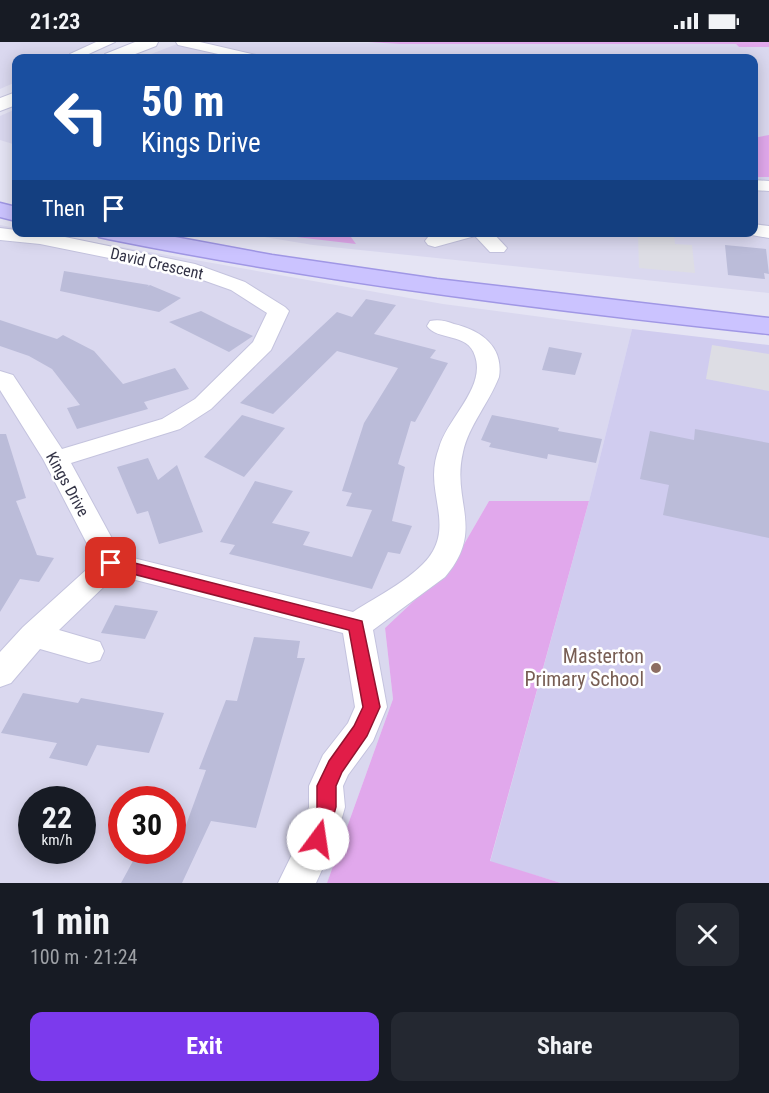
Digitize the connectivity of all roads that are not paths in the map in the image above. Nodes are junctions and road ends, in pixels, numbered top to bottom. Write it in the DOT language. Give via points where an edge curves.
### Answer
graph roads {
  1 [pos="108,42"];
  2 [pos="150,42"];
  3 [pos="183,42"];
  4 [pos="77,54"];
  5 [pos="121,54"];
  6 [pos="234,54"];
  7 [pos="30,237"];
  8 [pos="135,237"];
  9 [pos="451,237"];
  10 [pos="486,237"];
  11 [pos="435,241"];
  12 [pos="498,248"];
  13 [pos="438,326"];
  14 [pos="769,326"];
  15 [pos="0,378"];
  16 [pos="56,459"];
  17 [pos="111,563"];
  18 [pos="357,625"];
  19 [pos="34,634"];
  20 [pos="89,651"];
  21 [pos="0,674"];
  22 [pos="297,883"];
  1 -- 4 [label="street"];
  2 -- 5 [label="street"];
  3 -- 6 [label="street"];
  7 -- 16 [label="street, David Crescent" via="188,268 238,286 278,311 263,345 203,404 171,424"];
  8 -- 14 [label="main road" via="428,286"];
  9 -- 11 [label="street"];
  10 -- 12 [label="street"];
  13 -- 18 [label="street" via="470,334 484,351 489,370 453,440 446,477 454,537 440,563"];
  15 -- 16 [label="street, Kings Drive"];
  16 -- 17 [label="street, Kings Drive"];
  17 -- 18 [label="street"];
  17 -- 19 [label="street"];
  18 -- 22 [label="street" via="371,707 361,731 335,766 326,786 327,807 318,839"];
  19 -- 20 [label="street"];
  19 -- 21 [label="street"];
}
